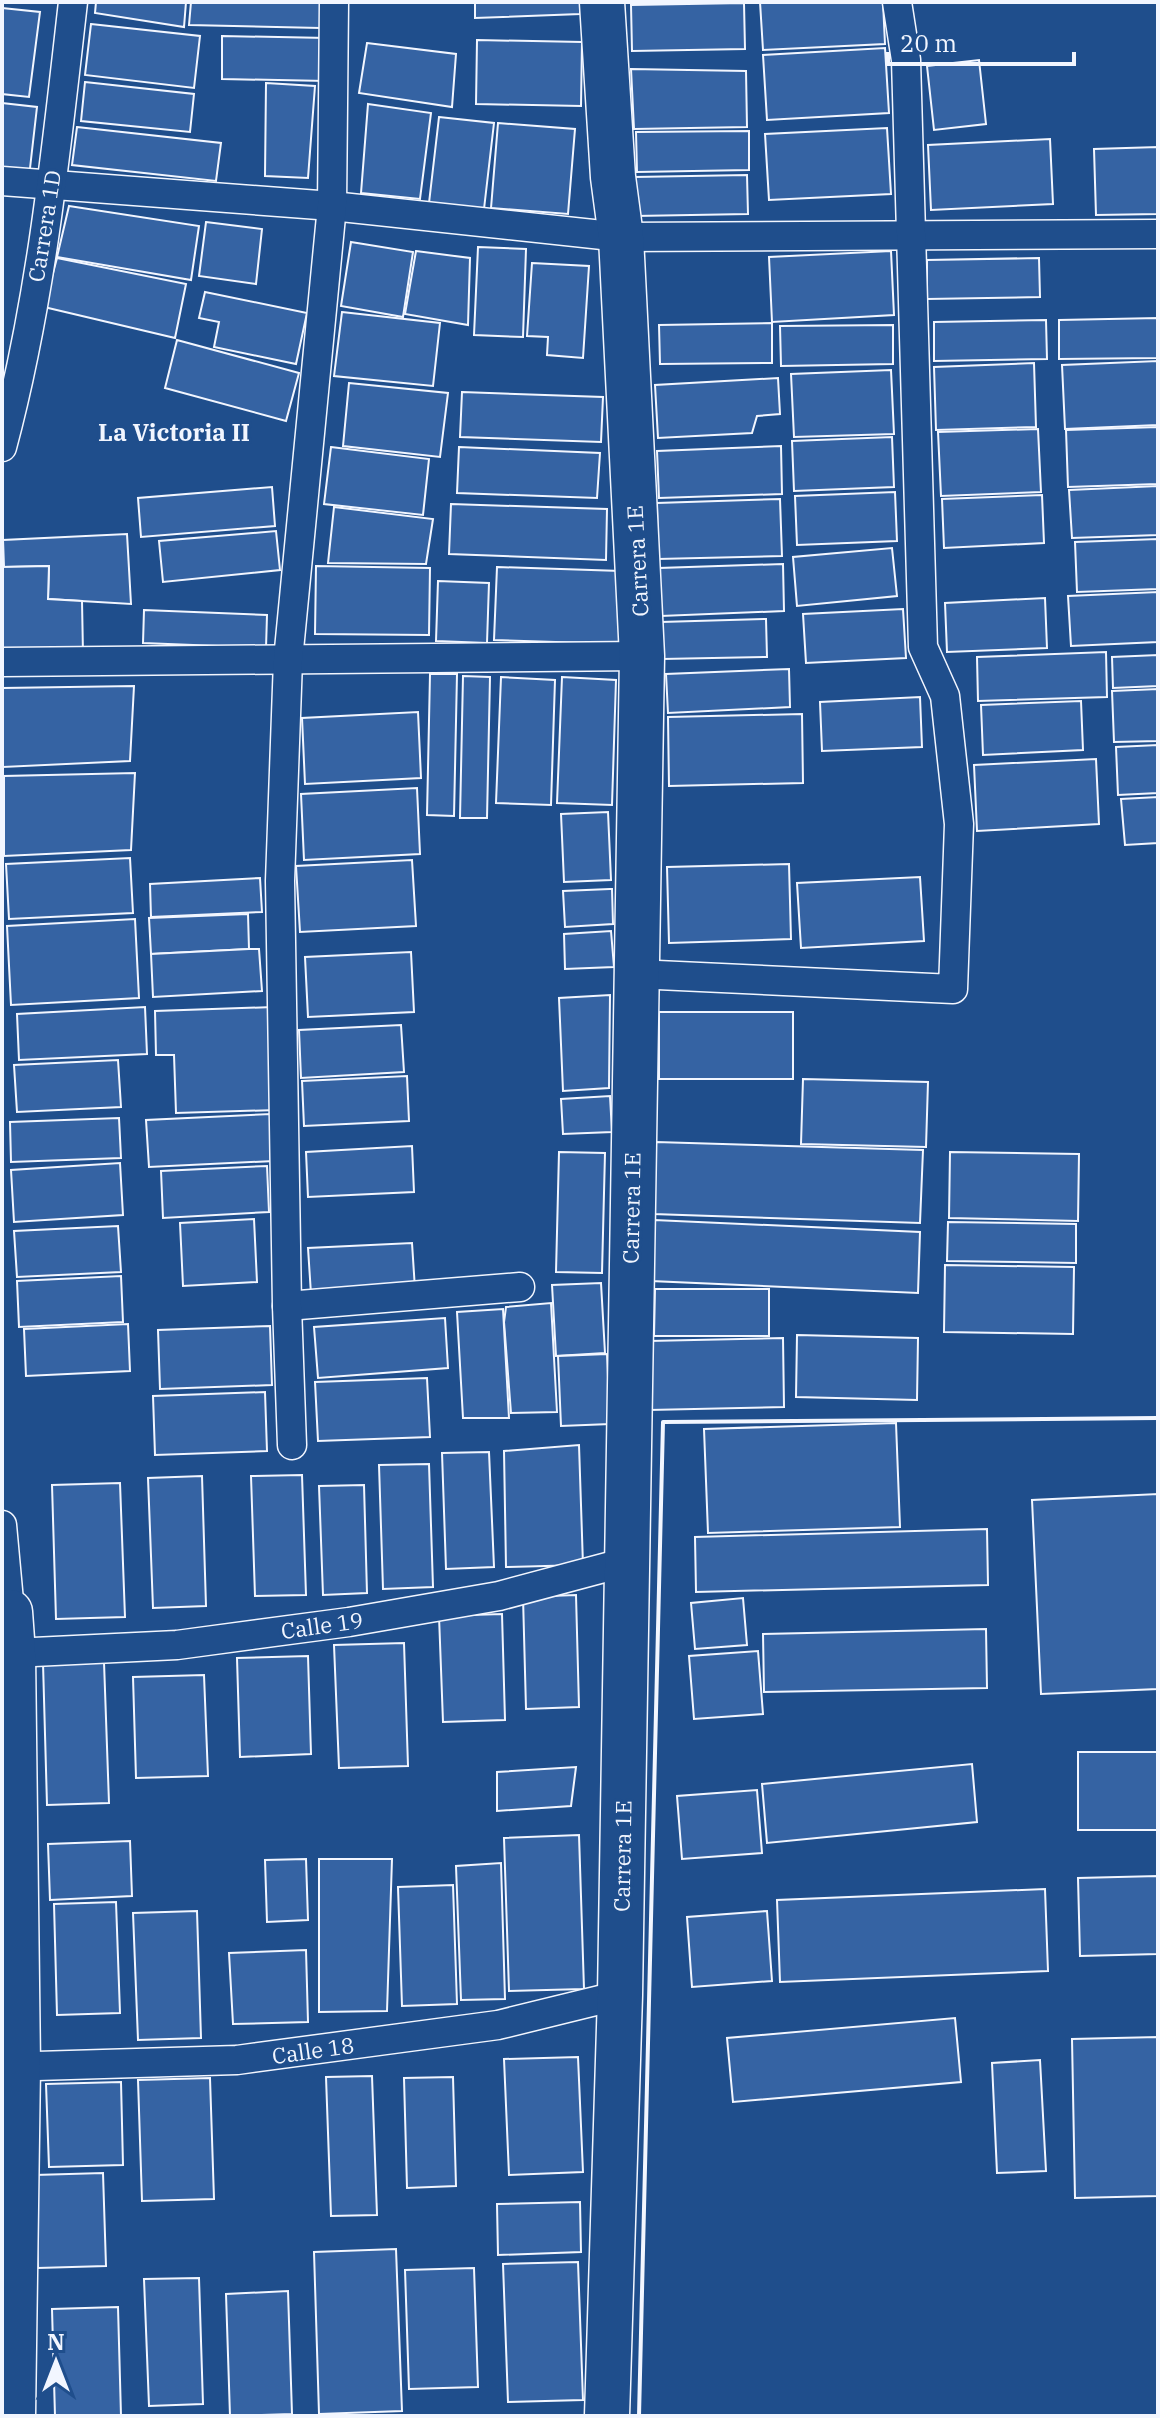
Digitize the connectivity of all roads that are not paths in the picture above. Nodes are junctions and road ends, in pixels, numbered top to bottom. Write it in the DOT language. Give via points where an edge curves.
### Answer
graph roads {
  1 [pos="73,2"];
  2 [pos="334,2"];
  3 [pos="602,2"];
  4 [pos="897,2"];
  5 [pos="2,181"];
  6 [pos="52,186"];
  7 [pos="332,206"];
  8 [pos="1158,234"];
  9 [pos="911,235"];
  10 [pos="621,237"];
  11 [pos="2,447"];
  12 [pos="642,656"];
  13 [pos="288,660"];
  14 [pos="2,662"];
  15 [pos="636,974"];
  16 [pos="520,1287"];
  17 [pos="287,1306"];
  18 [pos="292,1445"];
  19 [pos="2,1525"];
  20 [pos="626,1562"];
  21 [pos="9,1626"];
  22 [pos="620,1995"];
  23 [pos="10,2066"];
  24 [pos="13,2416"];
  25 [pos="607,2416"];
  1 -- 6 [label="lane, Carrera 1D"];
  2 -- 7 [label="lane"];
  3 -- 10 [label="street, Carrera 1E"];
  4 -- 9 [label="lane" via="906,60"];
  5 -- 6 [label="lane"];
  6 -- 7 [label="lane"];
  6 -- 11 [label="lane, Carrera 1D"];
  7 -- 10 [label="lane"];
  7 -- 13 [label="lane"];
  8 -- 9 [label="lane"];
  9 -- 10 [label="lane"];
  9 -- 15 [label="lane" via="923,647 945,696 959,824 953,989"];
  10 -- 12 [label="street, Carrera 1E"];
  12 -- 13 [label="lane"];
  12 -- 15 [label="street, Carrera 1E"];
  13 -- 14 [label="lane"];
  13 -- 17 [label="lane" via="280,881"];
  15 -- 20 [label="street, Carrera 1E"];
  16 -- 17 [label="lane"];
  17 -- 18 [label="lane"];
  19 -- 21 [label="lane"];
  20 -- 21 [label="lane, Calle 19" via="499,1596 177,1645"];
  20 -- 22 [label="street, Carrera 1E"];
  21 -- 23 [label="street"];
  22 -- 23 [label="lane, Calle 18" via="498,2025 237,2060"];
  22 -- 25 [label="street, Carrera 1E"];
  23 -- 24 [label="street"];
}
